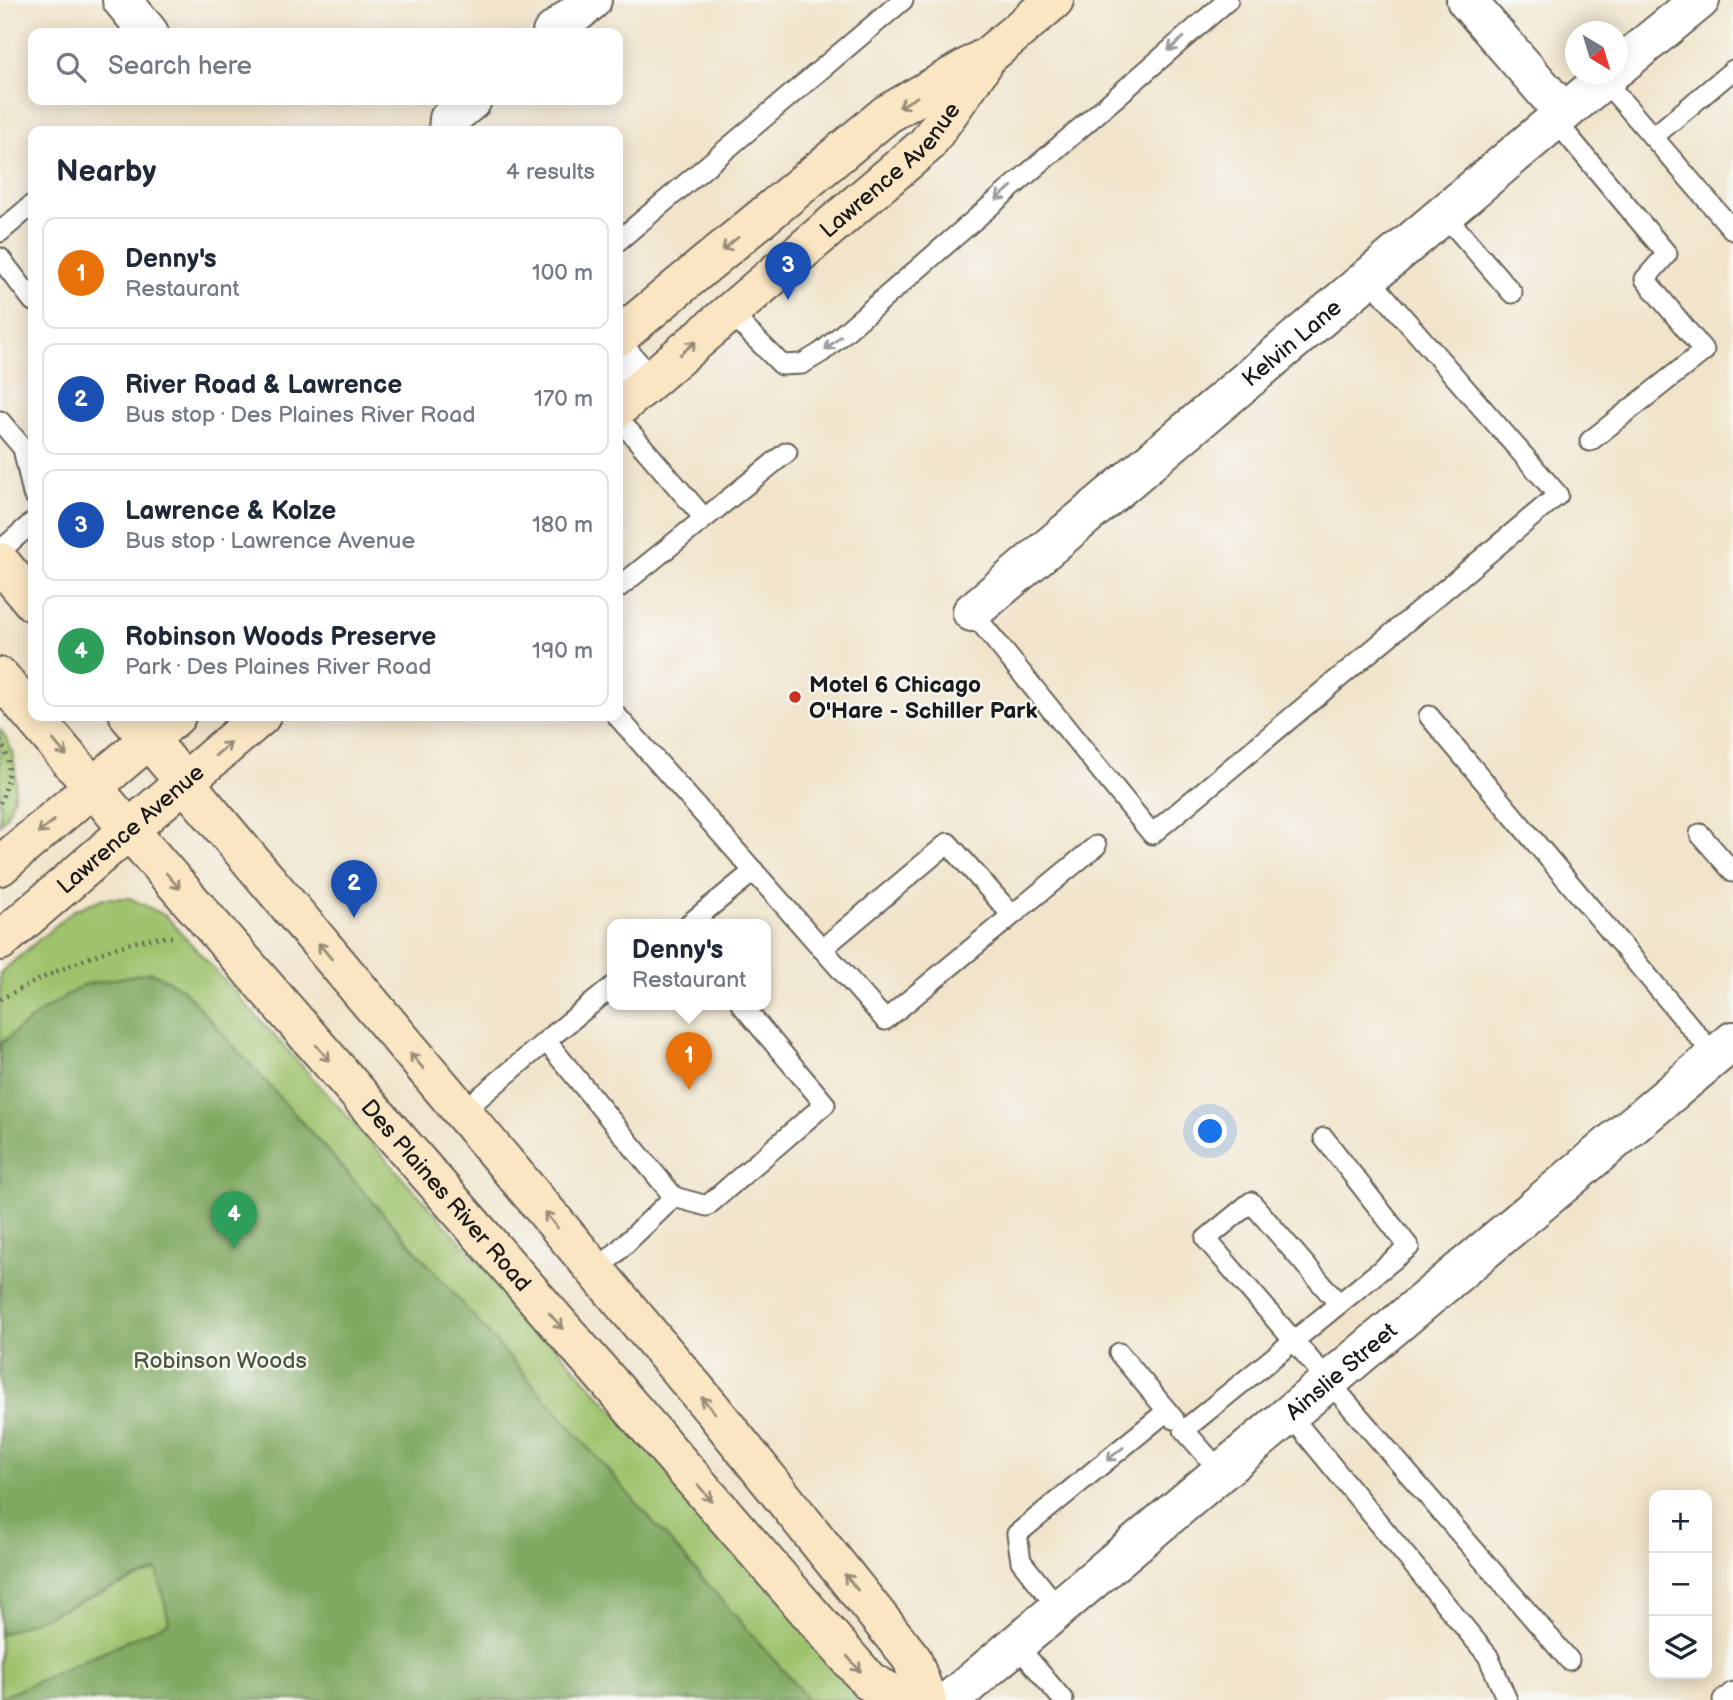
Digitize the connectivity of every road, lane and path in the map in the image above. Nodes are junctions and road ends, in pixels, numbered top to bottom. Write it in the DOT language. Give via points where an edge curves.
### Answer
graph roads {
  1 [pos="122,0"];
  2 [pos="592,0"];
  3 [pos="903,0"];
  4 [pos="1054,0"];
  5 [pos="1228,0"];
  6 [pos="1466,0"];
  7 [pos="1700,0"];
  8 [pos="145,28"];
  9 [pos="558,28"];
  10 [pos="988,56"];
  11 [pos="1628,58"];
  12 [pos="1733,70"];
  13 [pos="1596,84"];
  14 [pos="1617,84"];
  15 [pos="466,105"];
  16 [pos="1558,115"];
  17 [pos="448,126"];
  18 [pos="1653,137"];
  19 [pos="28,208"];
  20 [pos="1443,213"];
  21 [pos="1733,230"];
  22 [pos="0,232"];
  23 [pos="623,237"];
  24 [pos="0,258"];
  25 [pos="1368,277"];
  26 [pos="1512,293"];
  27 [pos="28,294"];
  28 [pos="730,313"];
  29 [pos="623,333"];
  30 [pos="623,370"];
  31 [pos="631,397"];
  32 [pos="0,421"];
  33 [pos="623,424"];
  34 [pos="1590,441"];
  35 [pos="787,452"];
  36 [pos="28,457"];
  37 [pos="704,518"];
  38 [pos="28,526"];
  39 [pos="0,551"];
  40 [pos="0,562"];
  41 [pos="623,584"];
  42 [pos="28,596"];
  43 [pos="972,612"];
  44 [pos="0,677"];
  45 [pos="28,710"];
  46 [pos="1429,716"];
  47 [pos="37,721"];
  48 [pos="255,721"];
  49 [pos="621,721"];
  50 [pos="151,724"];
  51 [pos="0,741"];
  52 [pos="184,782"];
  53 [pos="93,788"];
  54 [pos="0,803"];
  55 [pos="129,830"];
  56 [pos="1700,834"];
  57 [pos="1096,846"];
  58 [pos="0,866"];
  59 [pos="754,871"];
  60 [pos="1733,872"];
  61 [pos="1011,914"];
  62 [pos="695,919"];
  63 [pos="176,937"];
  64 [pos="0,941"];
  65 [pos="822,949"];
  66 [pos="607,991"];
  67 [pos="0,999"];
  68 [pos="746,1010"];
  69 [pos="546,1041"];
  70 [pos="1724,1048"];
  71 [pos="461,1113"];
  72 [pos="1324,1138"];
  73 [pos="674,1197"];
  74 [pos="596,1272"];
  75 [pos="1339,1304"];
  76 [pos="1295,1342"];
  77 [pos="1119,1353"];
  78 [pos="1329,1381"];
  79 [pos="1167,1411"];
  80 [pos="1290,1415"];
  81 [pos="1184,1430"];
  82 [pos="1221,1472"];
  83 [pos="1059,1609"];
  84 [pos="1016,1644"];
  85 [pos="1569,1660"];
  86 [pos="1733,1692"];
  87 [pos="904,1700"];
  88 [pos="927,1700"];
  89 [pos="950,1700"];
  90 [pos="1063,1700"];
  91 [pos="1507,1700"];
  92 [pos="1723,1700"];
  1 -- 8 [label="street"];
  2 -- 9 [label="street"];
  3 -- 23 [label="lane"];
  4 -- 10 [label="main road, Lawrence Avenue"];
  5 -- 28 [label="lane, one-way" via="822,352 802,364 782,365"];
  6 -- 16 [label="street"];
  7 -- 11 [label="street, Kelvin Lane"];
  10 -- 28 [label="main road, Lawrence Avenue" via="926,145"];
  10 -- 29 [label="main road, Lawrence Avenue, one-way" via="887,114"];
  12 -- 18 [label="lane"];
  13 -- 16 [label="street, Kelvin Lane"];
  14 -- 18 [label="lane"];
  15 -- 17 [label="street" via="449,119"];
  16 -- 20 [label="street, Kelvin Lane"];
  16 -- 34 [label="lane" via="1667,254 1645,279 1704,351"];
  18 -- 21 [label="lane"];
  19 -- 22 [label="lane"];
  20 -- 25 [label="street, Kelvin Lane"];
  20 -- 26 [label="lane"];
  24 -- 27 [label="lane"];
  25 -- 43 [label="street, Kelvin Lane"];
  25 -- 43 [label="lane" via="1558,495 1152,834"];
  31 -- 28 [label="main road, Lawrence Avenue, one-way"];
  30 -- 31 [label="street"];
  32 -- 36 [label="lane"];
  33 -- 37 [label="lane"];
  35 -- 37 [label="lane"];
  37 -- 41 [label="lane"];
  38 -- 39 [label="lane"];
  40 -- 42 [label="main road"];
  44 -- 45 [label="main road, Des Plaines River Road, one-way"];
  46 -- 70 [label="lane"];
  47 -- 53 [label="main road, Des Plaines River Road, one-way"];
  52 -- 48 [label="main road, Lawrence Avenue, one-way"];
  49 -- 59 [label="lane"];
  50 -- 52 [label="main road"];
  50 -- 53 [label="main road"];
  51 -- 54 [label="path" via="10,773"];
  52 -- 55 [label="main road, Lawrence Avenue"];
  71 -- 52 [label="main road, one-way"];
  53 -- 55 [label="main road, Des Plaines River Road"];
  53 -- 58 [label="main road, one-way"];
  55 -- 64 [label="main road, Lawrence Avenue"];
  55 -- 87 [label="main road, Des Plaines River Road, one-way" via="869,1681"];
  56 -- 60 [label="lane"];
  57 -- 61 [label="lane"];
  59 -- 62 [label="lane"];
  59 -- 65 [label="lane"];
  61 -- 65 [label="lane" via="948,843"];
  61 -- 65 [label="lane" via="885,1020"];
  63 -- 67 [label="path" via="137,942 54,972"];
  66 -- 69 [label="lane"];
  68 -- 73 [label="lane" via="825,1104 707,1206"];
  69 -- 71 [label="lane"];
  69 -- 73 [label="lane"];
  70 -- 78 [label="street, Ainslie Street"];
  74 -- 71 [label="main road, one-way"];
  72 -- 75 [label="lane" via="1409,1247"];
  73 -- 74 [label="lane"];
  88 -- 74 [label="main road, one-way" via="912,1659"];
  75 -- 76 [label="lane"];
  75 -- 76 [label="lane" via="1251,1202 1206,1239"];
  76 -- 78 [label="lane"];
  76 -- 81 [label="lane"];
  77 -- 79 [label="lane"];
  78 -- 80 [label="street, Ainslie Street"];
  78 -- 85 [label="lane"];
  79 -- 81 [label="lane"];
  79 -- 83 [label="lane, one-way" via="1017,1534 1021,1561"];
  80 -- 82 [label="street, Ainslie Street"];
  80 -- 91 [label="lane" via="1488,1656"];
  81 -- 82 [label="lane"];
  82 -- 83 [label="street, Ainslie Street"];
  83 -- 84 [label="street, Ainslie Street"];
  84 -- 89 [label="street, Ainslie Street"];
  84 -- 90 [label="lane"];
  86 -- 92 [label="lane"];
}
